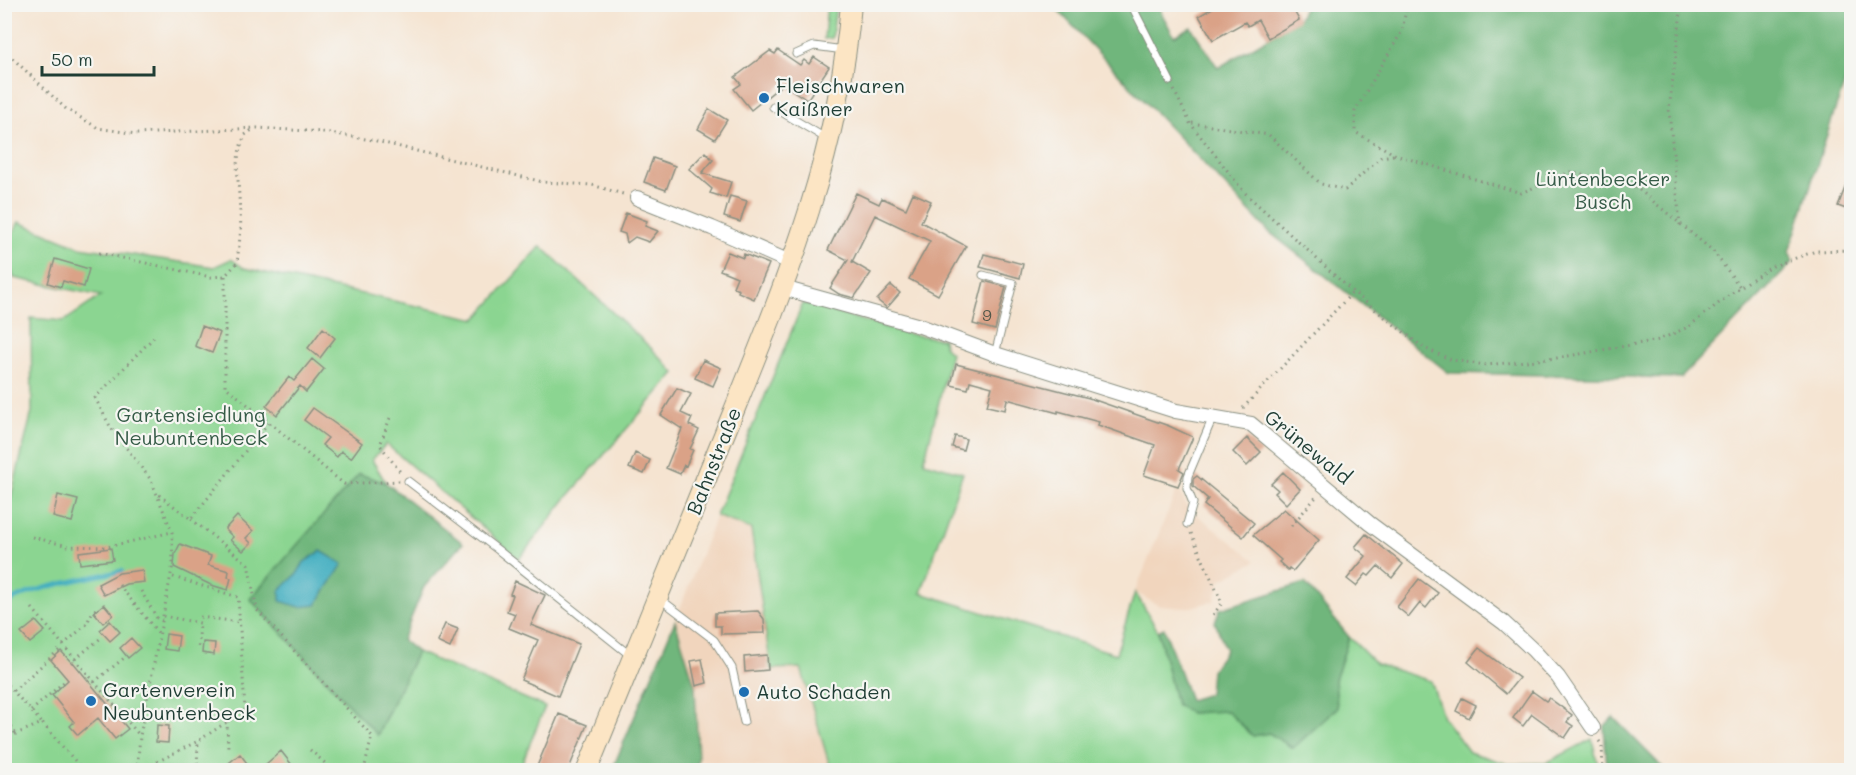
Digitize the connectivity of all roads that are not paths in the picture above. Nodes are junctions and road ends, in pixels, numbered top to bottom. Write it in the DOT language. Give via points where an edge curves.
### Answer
graph roads {
  1 [pos="851,4"];
  2 [pos="1131,4"];
  3 [pos="846,50"];
  4 [pos="796,54"];
  5 [pos="1170,81"];
  6 [pos="773,107"];
  7 [pos="829,140"];
  8 [pos="637,198"];
  9 [pos="792,264"];
  10 [pos="982,274"];
  11 [pos="783,288"];
  12 [pos="994,354"];
  13 [pos="1213,417"];
  14 [pos="408,481"];
  15 [pos="1187,524"];
  16 [pos="658,598"];
  17 [pos="633,658"];
  18 [pos="744,722"];
  19 [pos="1593,728"];
  20 [pos="587,771"];
  1 -- 3 [label="main road, Bahnstraße"];
  2 -- 5 [label="lane"];
  3 -- 4 [label="lane" via="814,46"];
  3 -- 7 [label="main road, Bahnstraße"];
  6 -- 7 [label="lane"];
  7 -- 9 [label="main road, Bahnstraße"];
  8 -- 9 [label="street"];
  9 -- 11 [label="main road, Bahnstraße"];
  10 -- 12 [label="lane" via="1013,283"];
  11 -- 12 [label="street, Grünewald" via="920,326"];
  11 -- 16 [label="main road, Bahnstraße"];
  12 -- 13 [label="street, Grünewald" via="1176,411"];
  13 -- 15 [label="lane" via="1188,476 1187,489 1193,503"];
  13 -- 19 [label="street, Grünewald" via="1251,424 1369,523 1504,623 1558,677"];
  14 -- 17 [label="lane"];
  16 -- 17 [label="main road, Bahnstraße"];
  16 -- 18 [label="lane" via="714,640 732,668"];
  17 -- 20 [label="main road, Bahnstraße"];
}
